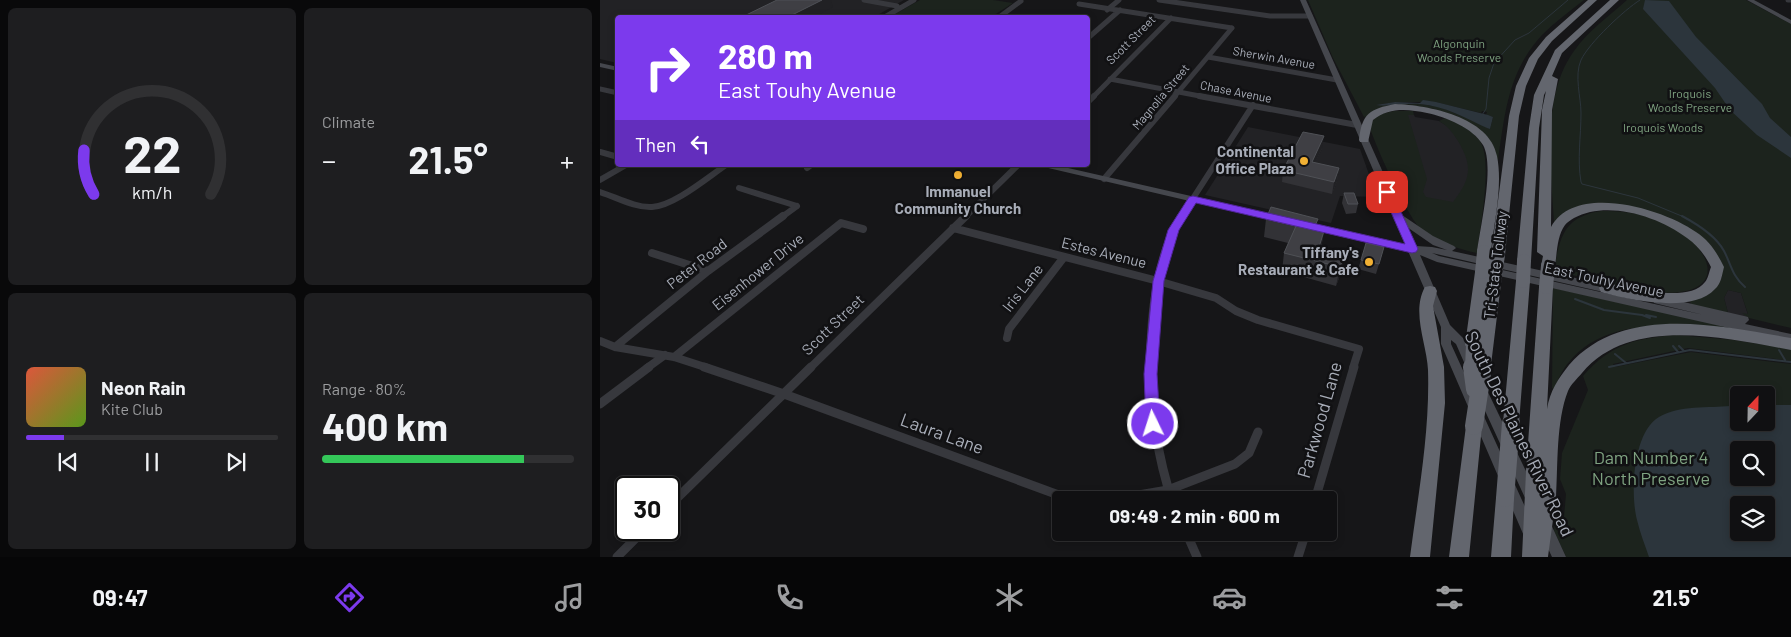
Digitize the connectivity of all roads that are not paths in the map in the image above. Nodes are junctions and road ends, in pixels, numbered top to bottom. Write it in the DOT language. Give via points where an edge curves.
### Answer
graph roads {
  1 [pos="864,0"];
  2 [pos="907,0"];
  3 [pos="914,0"];
  4 [pos="1119,0"];
  5 [pos="1159,0"];
  6 [pos="1303,0"];
  7 [pos="1593,0"];
  8 [pos="1615,0"];
  9 [pos="1750,0"];
  10 [pos="1022,1"];
  11 [pos="1079,4"];
  12 [pos="896,6"];
  13 [pos="1108,9"];
  14 [pos="1120,10"];
  15 [pos="882,15"];
  16 [pos="888,15"];
  17 [pos="1002,15"];
  18 [pos="1310,16"];
  19 [pos="1113,17"];
  20 [pos="1172,18"];
  21 [pos="1791,22"];
  22 [pos="1090,36"];
  23 [pos="1208,57"];
  24 [pos="1555,61"];
  25 [pos="600,64"];
  26 [pos="615,68"];
  27 [pos="1110,79"];
  28 [pos="1337,80"];
  29 [pos="600,89"];
  30 [pos="1178,91"];
  31 [pos="615,92"];
  32 [pos="1090,100"];
  33 [pos="1253,105"];
  34 [pos="1357,124"];
  35 [pos="1364,140"];
  36 [pos="600,152"];
  37 [pos="615,156"];
  38 [pos="623,167"];
  39 [pos="723,167"];
  40 [pos="1016,167"];
  41 [pos="1053,167"];
  42 [pos="1104,179"];
  43 [pos="600,180"];
  44 [pos="739,188"];
  45 [pos="600,192"];
  46 [pos="1193,199"];
  47 [pos="1398,217"];
  48 [pos="953,228"];
  49 [pos="863,229"];
  50 [pos="1412,249"];
  51 [pos="652,253"];
  52 [pos="1064,257"];
  53 [pos="1490,264"];
  54 [pos="1546,266"];
  55 [pos="708,271"];
  56 [pos="1158,281"];
  57 [pos="1606,288"];
  58 [pos="1430,291"];
  59 [pos="1446,327"];
  60 [pos="1791,330"];
  61 [pos="1007,338"];
  62 [pos="1791,338"];
  63 [pos="600,341"];
  64 [pos="1791,344"];
  65 [pos="616,347"];
  66 [pos="1359,349"];
  67 [pos="670,356"];
  68 [pos="784,394"];
  69 [pos="1476,403"];
  70 [pos="600,404"];
  71 [pos="1258,432"];
  72 [pos="1168,490"];
  73 [pos="1318,491"];
  74 [pos="680,495"];
  75 [pos="633,541"];
  76 [pos="1190,541"];
  77 [pos="1303,541"];
  78 [pos="617,557"];
  79 [pos="1197,557"];
  80 [pos="1298,557"];
  81 [pos="1420,557"];
  82 [pos="1459,557"];
  83 [pos="1501,557"];
  84 [pos="1531,557"];
  85 [pos="1540,557"];
  86 [pos="1559,557"];
  1 -- 12 [label="street"];
  2 -- 12 [label="street"];
  3 -- 16 [label="street"];
  4 -- 13 [label="street"];
  5 -- 18 [label="street" via="1270,16"];
  6 -- 18 [label="main road, South Des Plaines River Road"];
  7 -- 53 [label="highway, Tri-State Tollway" via="1542,47 1521,86"];
  8 -- 24 [label="highway, Tri-State Tollway" via="1558,52"];
  9 -- 21 [label="main road"];
  10 -- 17 [label="street"];
  11 -- 13 [label="street"];
  12 -- 15 [label="street"];
  13 -- 14 [label="street"];
  13 -- 19 [label="street" via="1106,12"];
  14 -- 19 [label="street"];
  14 -- 20 [label="street"];
  18 -- 28 [label="main road, South Des Plaines River Road"];
  19 -- 22 [label="street"];
  20 -- 23 [label="street, Magnolia Street" via="1232,28"];
  20 -- 27 [label="street, Scott Street"];
  23 -- 28 [label="street, Sherwin Avenue"];
  23 -- 30 [label="street, Magnolia Street"];
  24 -- 54 [label="highway" via="1547,110"];
  24 -- 83 [label="highway, Tri-State Tollway, bridge" via="1539,95 1534,128"];
  25 -- 26 [label="main road"];
  27 -- 30 [label="street, Chase Avenue"];
  27 -- 32 [label="street, Scott Street"];
  28 -- 34 [label="main road, South Des Plaines River Road"];
  29 -- 31 [label="street"];
  30 -- 33 [label="street, Chase Avenue"];
  30 -- 42 [label="street, Magnolia Street"];
  33 -- 34 [label="street, Chase Avenue"];
  33 -- 46 [label="street"];
  34 -- 35 [label="main road, South Des Plaines River Road"];
  35 -- 47 [label="main road, South Des Plaines River Road"];
  35 -- 53 [label="highway" via="1367,123 1374,114 1403,108 1447,115 1481,135 1489,145 1493,167"];
  36 -- 37 [label="street"];
  38 -- 43 [label="street"];
  39 -- 45 [label="street" via="658,206 646,206"];
  40 -- 48 [label="street, Scott Street"];
  41 -- 42 [label="main road, East Touhy Avenue"];
  42 -- 46 [label="main road, East Touhy Avenue"];
  44 -- 55 [label="street, Peter Road" via="797,206"];
  46 -- 50 [label="main road, East Touhy Avenue"];
  46 -- 56 [label="street" via="1174,230"];
  47 -- 50 [label="main road, South Des Plaines River Road"];
  47 -- 53 [label="main road" via="1432,241"];
  48 -- 52 [label="street, Estes Avenue"];
  48 -- 68 [label="street, Scott Street"];
  49 -- 67 [label="street, Eisenhower Drive" via="841,223"];
  50 -- 53 [label="main road, East Touhy Avenue" via="1432,250"];
  50 -- 58 [label="main road, South Des Plaines River Road"];
  50 -- 62 [label="main road, East Touhy Avenue" via="1437,259"];
  51 -- 55 [label="street"];
  52 -- 56 [label="street, Estes Avenue"];
  52 -- 61 [label="street, Iris Lane" via="1009,329"];
  53 -- 57 [label="main road, East Touhy Avenue"];
  53 -- 69 [label="highway, Tri-State Tollway, bridge" via="1483,365"];
  53 -- 69 [label="highway, bridge" via="1473,345"];
  54 -- 57 [label="highway" via="1554,236 1564,218 1575,211 1610,206 1639,210 1674,224 1704,246 1717,268 1714,282 1706,290 1691,296 1656,296"];
  54 -- 84 [label="highway, bridge"];
  55 -- 65 [label="street, Peter Road"];
  56 -- 66 [label="street, Estes Avenue" via="1216,298 1258,320"];
  56 -- 72 [label="street" via="1151,398 1155,441"];
  57 -- 60 [label="main road, East Touhy Avenue"];
  58 -- 59 [label="main road, South Des Plaines River Road"];
  58 -- 81 [label="highway" via="1426,306 1436,367 1437,404"];
  59 -- 85 [label="main road, South Des Plaines River Road" via="1446,344"];
  59 -- 86 [label="main road, South Des Plaines River Road" via="1460,342"];
  63 -- 65 [label="street, Laura Lane"];
  64 -- 85 [label="highway, bridge" via="1730,334 1667,330 1631,334 1615,340 1577,366 1562,385 1554,415"];
  65 -- 67 [label="street, Laura Lane"];
  66 -- 73 [label="street, Parkwood Lane"];
  67 -- 68 [label="street, Laura Lane"];
  67 -- 70 [label="street, Eisenhower Drive"];
  68 -- 72 [label="street, Laura Lane" via="1064,497 1121,498"];
  68 -- 74 [label="street, Scott Street"];
  69 -- 82 [label="highway, Tri-State Tollway, bridge"];
  71 -- 72 [label="street, Laura Lane" via="1249,453 1235,464"];
  75 -- 78 [label="street"];
  76 -- 79 [label="street"];
  77 -- 80 [label="street"];
}
